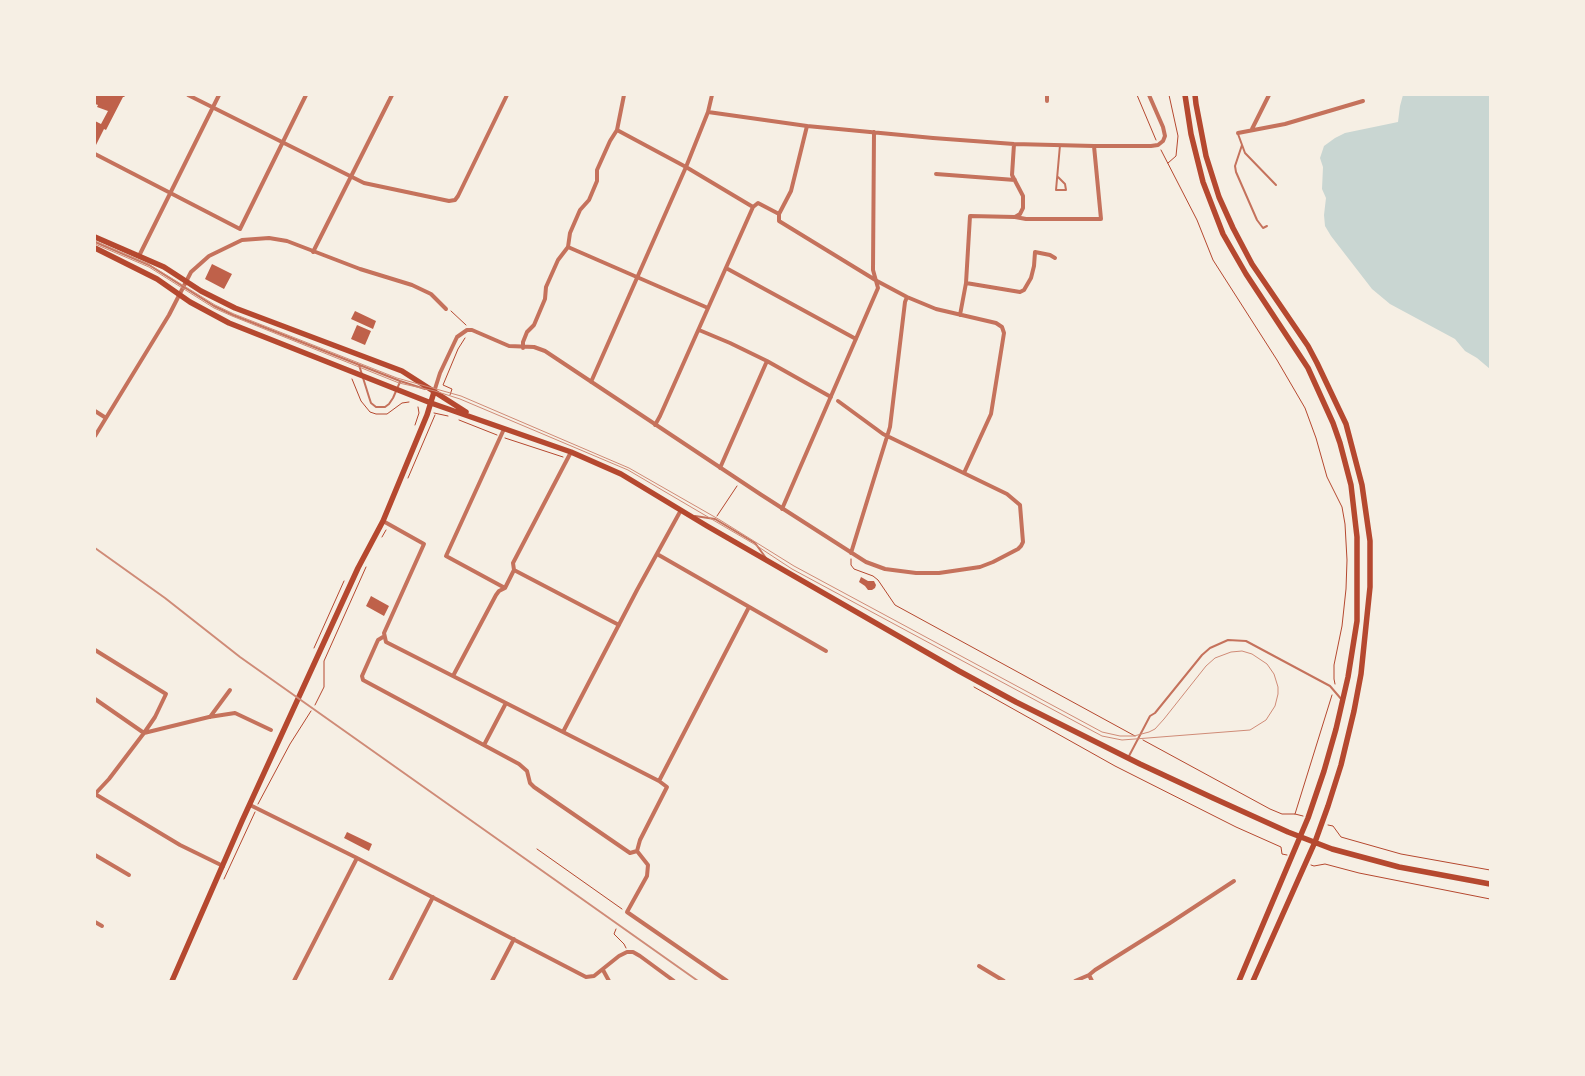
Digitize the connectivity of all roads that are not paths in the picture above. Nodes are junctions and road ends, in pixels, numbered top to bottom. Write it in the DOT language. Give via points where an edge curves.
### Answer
graph roads {
  1 [pos="188,95"];
  2 [pos="219,95"];
  3 [pos="306,95"];
  4 [pos="392,95"];
  5 [pos="507,95"];
  6 [pos="624,95"];
  7 [pos="712,95"];
  8 [pos="1047,95"];
  9 [pos="1150,95"];
  10 [pos="1185,95"];
  11 [pos="1196,95"];
  12 [pos="1269,95"];
  13 [pos="1047,101"];
  14 [pos="1363,101"];
  15 [pos="213,108"];
  16 [pos="708,112"];
  17 [pos="806,126"];
  18 [pos="1252,129"];
  19 [pos="617,130"];
  20 [pos="874,132"];
  21 [pos="1238,133"];
  22 [pos="283,142"];
  23 [pos="1014,144"];
  24 [pos="1060,145"];
  25 [pos="1242,145"];
  26 [pos="1094,146"];
  27 [pos="95,154"];
  28 [pos="686,167"];
  29 [pos="936,174"];
  30 [pos="351,176"];
  31 [pos="1058,177"];
  32 [pos="1015,180"];
  33 [pos="1276,185"];
  34 [pos="170,193"];
  35 [pos="752,207"];
  36 [pos="779,214"];
  37 [pos="1015,217"];
  38 [pos="1267,226"];
  39 [pos="240,229"];
  40 [pos="95,237"];
  41 [pos="242,240"];
  42 [pos="95,242"];
  43 [pos="568,247"];
  44 [pos="95,248"];
  45 [pos="313,252"];
  46 [pos="139,256"];
  47 [pos="1055,258"];
  48 [pos="726,268"];
  49 [pos="637,278"];
  50 [pos="877,281"];
  51 [pos="966,283"];
  52 [pos="185,284"];
  53 [pos="180,294"];
  54 [pos="908,297"];
  55 [pos="708,308"];
  56 [pos="446,310"];
  57 [pos="960,316"];
  58 [pos="699,330"];
  59 [pos="856,339"];
  60 [pos="523,348"];
  61 [pos="767,361"];
  62 [pos="359,365"];
  63 [pos="362,376"];
  64 [pos="400,381"];
  65 [pos="591,382"];
  66 [pos="397,390"];
  67 [pos="434,392"];
  68 [pos="832,397"];
  69 [pos="838,401"];
  70 [pos="431,403"];
  71 [pos="95,411"];
  72 [pos="474,417"];
  73 [pos="106,418"];
  74 [pos="655,425"];
  75 [pos="504,429"];
  76 [pos="95,436"];
  77 [pos="888,436"];
  78 [pos="571,452"];
  79 [pos="720,468"];
  80 [pos="964,473"];
  81 [pos="782,509"];
  82 [pos="681,510"];
  83 [pos="690,516"];
  84 [pos="386,522"];
  85 [pos="657,554"];
  86 [pos="851,554"];
  87 [pos="769,562"];
  88 [pos="514,570"];
  89 [pos="505,588"];
  90 [pos="748,607"];
  91 [pos="619,625"];
  92 [pos="383,637"];
  93 [pos="95,650"];
  94 [pos="826,651"];
  95 [pos="453,676"];
  96 [pos="230,690"];
  97 [pos="95,699"];
  98 [pos="1342,700"];
  99 [pos="506,703"];
  100 [pos="210,717"];
  101 [pos="271,730"];
  102 [pos="563,732"];
  103 [pos="144,733"];
  104 [pos="484,745"];
  105 [pos="1128,758"];
  106 [pos="659,781"];
  107 [pos="95,794"];
  108 [pos="253,807"];
  109 [pos="1301,837"];
  110 [pos="1315,842"];
  111 [pos="637,851"];
  112 [pos="95,855"];
  113 [pos="356,858"];
  114 [pos="223,866"];
  115 [pos="129,875"];
  116 [pos="1234,881"];
  117 [pos="1490,884"];
  118 [pos="433,897"];
  119 [pos="95,922"];
  120 [pos="102,926"];
  121 [pos="514,939"];
  122 [pos="979,966"];
  123 [pos="603,970"];
  124 [pos="1089,975"];
  125 [pos="172,981"];
  126 [pos="294,981"];
  127 [pos="390,981"];
  128 [pos="492,981"];
  129 [pos="609,981"];
  130 [pos="674,981"];
  131 [pos="727,981"];
  132 [pos="1004,981"];
  133 [pos="1076,981"];
  134 [pos="1092,981"];
  135 [pos="1239,981"];
  136 [pos="1253,981"];
  1 -- 15 [label="street"];
  2 -- 15 [label="street"];
  3 -- 22 [label="street"];
  4 -- 30 [label="street"];
  5 -- 30 [label="street" via="455,200 364,183"];
  6 -- 19 [label="street"];
  7 -- 16 [label="street"];
  8 -- 13 [label="street"];
  9 -- 26 [label="street" via="1163,127 1163,141 1151,146"];
  10 -- 98 [label="main road" via="1197,163 1220,227 1242,268 1308,368 1333,423 1345,460 1356,515 1358,588 1357,621"];
  11 -- 110 [label="main road" via="1206,156 1224,208 1242,246 1326,379 1348,432 1364,492 1370,568 1362,666 1342,760"];
  12 -- 18 [label="street"];
  14 -- 18 [label="street" via="1285,124"];
  15 -- 22 [label="street"];
  15 -- 34 [label="street"];
  16 -- 17 [label="street"];
  16 -- 28 [label="street"];
  17 -- 20 [label="street"];
  17 -- 36 [label="street" via="791,191"];
  18 -- 21 [label="street"];
  19 -- 28 [label="street"];
  19 -- 43 [label="street" via="597,170 597,181 589,200 580,210 570,233"];
  20 -- 23 [label="street"];
  20 -- 50 [label="street" via="873,270"];
  21 -- 25 [label="lane"];
  22 -- 30 [label="street"];
  22 -- 39 [label="street"];
  23 -- 24 [label="street"];
  23 -- 32 [label="street" via="1012,174"];
  24 -- 26 [label="street"];
  24 -- 31 [label="lane"];
  25 -- 33 [label="lane" via="1245,153"];
  25 -- 38 [label="lane" via="1236,172 1256,220 1263,228"];
  26 -- 37 [label="street" via="1101,219"];
  27 -- 34 [label="street"];
  28 -- 35 [label="street"];
  28 -- 49 [label="street"];
  29 -- 32 [label="street"];
  30 -- 45 [label="street"];
  31 -- 31 [label="lane" via="1056,190 1066,190 1065,184"];
  32 -- 37 [label="street" via="1023,196 1023,208"];
  34 -- 39 [label="street"];
  34 -- 46 [label="street"];
  35 -- 36 [label="street" via="758,203"];
  35 -- 48 [label="street"];
  36 -- 50 [label="street" via="779,222"];
  37 -- 51 [label="street" via="970,216"];
  39 -- 41 [label="street"];
  40 -- 46 [label="main road"];
  41 -- 45 [label="street" via="278,239"];
  41 -- 52 [label="street" via="208,256"];
  42 -- 52 [label="lane"];
  43 -- 49 [label="street"];
  43 -- 60 [label="street" via="558,260"];
  44 -- 53 [label="main road"];
  45 -- 56 [label="street" via="412,285 431,294"];
  46 -- 52 [label="main road" via="164,267"];
  47 -- 51 [label="street" via="1035,252 1031,278 1020,292"];
  48 -- 55 [label="street"];
  48 -- 59 [label="street"];
  49 -- 55 [label="street"];
  49 -- 65 [label="street"];
  50 -- 54 [label="street"];
  50 -- 59 [label="street" via="878,288"];
  51 -- 57 [label="street"];
  52 -- 53 [label="street"];
  52 -- 62 [label="lane" via="214,306 233,315"];
  52 -- 67 [label="main road" via="235,308 402,371"];
  53 -- 63 [label="main road" via="229,324"];
  53 -- 73 [label="street"];
  54 -- 57 [label="street"];
  54 -- 77 [label="street"];
  55 -- 58 [label="street"];
  57 -- 80 [label="street" via="996,323 1004,333 991,414"];
  58 -- 61 [label="street"];
  58 -- 74 [label="street"];
  59 -- 68 [label="street"];
  60 -- 65 [label="street" via="545,351"];
  60 -- 67 [label="street" via="467,330 457,337"];
  61 -- 68 [label="street"];
  61 -- 79 [label="street"];
  62 -- 63 [label="lane"];
  62 -- 64 [label="lane"];
  63 -- 66 [label="main road"];
  63 -- 66 [label="lane" via="368,397 376,407 389,404"];
  64 -- 66 [label="lane"];
  64 -- 67 [label="lane"];
  65 -- 74 [label="street"];
  66 -- 70 [label="main road"];
  67 -- 70 [label="main road"];
  67 -- 72 [label="main road"];
  68 -- 81 [label="street"];
  69 -- 77 [label="street"];
  70 -- 72 [label="main road"];
  70 -- 84 [label="main road"];
  71 -- 73 [label="street"];
  72 -- 75 [label="main road"];
  73 -- 76 [label="street"];
  74 -- 79 [label="street"];
  75 -- 78 [label="main road"];
  75 -- 89 [label="street" via="446,556"];
  77 -- 80 [label="street"];
  77 -- 86 [label="street"];
  78 -- 82 [label="main road" via="621,474"];
  78 -- 88 [label="street" via="513,562"];
  79 -- 81 [label="street"];
  80 -- 86 [label="street" via="1007,494 1020,505 1023,542 1018,549 980,566 939,573 885,569"];
  81 -- 86 [label="street"];
  82 -- 83 [label="main road"];
  82 -- 85 [label="street"];
  83 -- 87 [label="main road"];
  83 -- 87 [label="lane" via="715,519 755,543"];
  84 -- 92 [label="street" via="424,544"];
  84 -- 108 [label="main road" via="358,568"];
  85 -- 90 [label="street"];
  85 -- 91 [label="street"];
  87 -- 105 [label="main road" via="959,671"];
  88 -- 89 [label="street"];
  88 -- 91 [label="street"];
  89 -- 95 [label="street" via="496,595"];
  90 -- 94 [label="street"];
  90 -- 106 [label="street"];
  91 -- 102 [label="street"];
  92 -- 95 [label="street" via="386,642"];
  92 -- 104 [label="street" via="378,640 363,680"];
  93 -- 103 [label="street" via="166,694"];
  95 -- 99 [label="street"];
  96 -- 100 [label="street"];
  97 -- 103 [label="street"];
  98 -- 105 [label="lane" via="1330,686 1246,641 1219,643 1210,648 1150,716"];
  98 -- 109 [label="main road" via="1324,771"];
  99 -- 102 [label="street"];
  99 -- 104 [label="street"];
  100 -- 101 [label="street" via="235,713"];
  100 -- 103 [label="street"];
  102 -- 106 [label="street"];
  103 -- 107 [label="street"];
  104 -- 111 [label="street" via="519,764 527,771 530,783 561,806 630,853"];
  105 -- 109 [label="main road"];
  106 -- 111 [label="street" via="667,787"];
  107 -- 114 [label="street"];
  108 -- 113 [label="street"];
  108 -- 114 [label="main road"];
  109 -- 110 [label="main road"];
  109 -- 135 [label="main road"];
  110 -- 117 [label="main road" via="1374,861"];
  110 -- 136 [label="main road"];
  111 -- 131 [label="street" via="648,865 647,876 627,912"];
  112 -- 115 [label="street"];
  113 -- 118 [label="street"];
  113 -- 126 [label="street"];
  114 -- 125 [label="main road"];
  116 -- 124 [label="street"];
  118 -- 121 [label="street"];
  118 -- 127 [label="street"];
  119 -- 120 [label="street"];
  121 -- 123 [label="street" via="586,977"];
  121 -- 128 [label="street"];
  122 -- 132 [label="street"];
  123 -- 129 [label="street"];
  123 -- 130 [label="street" via="618,956 633,952"];
  124 -- 133 [label="street"];
  124 -- 134 [label="street"];
}
